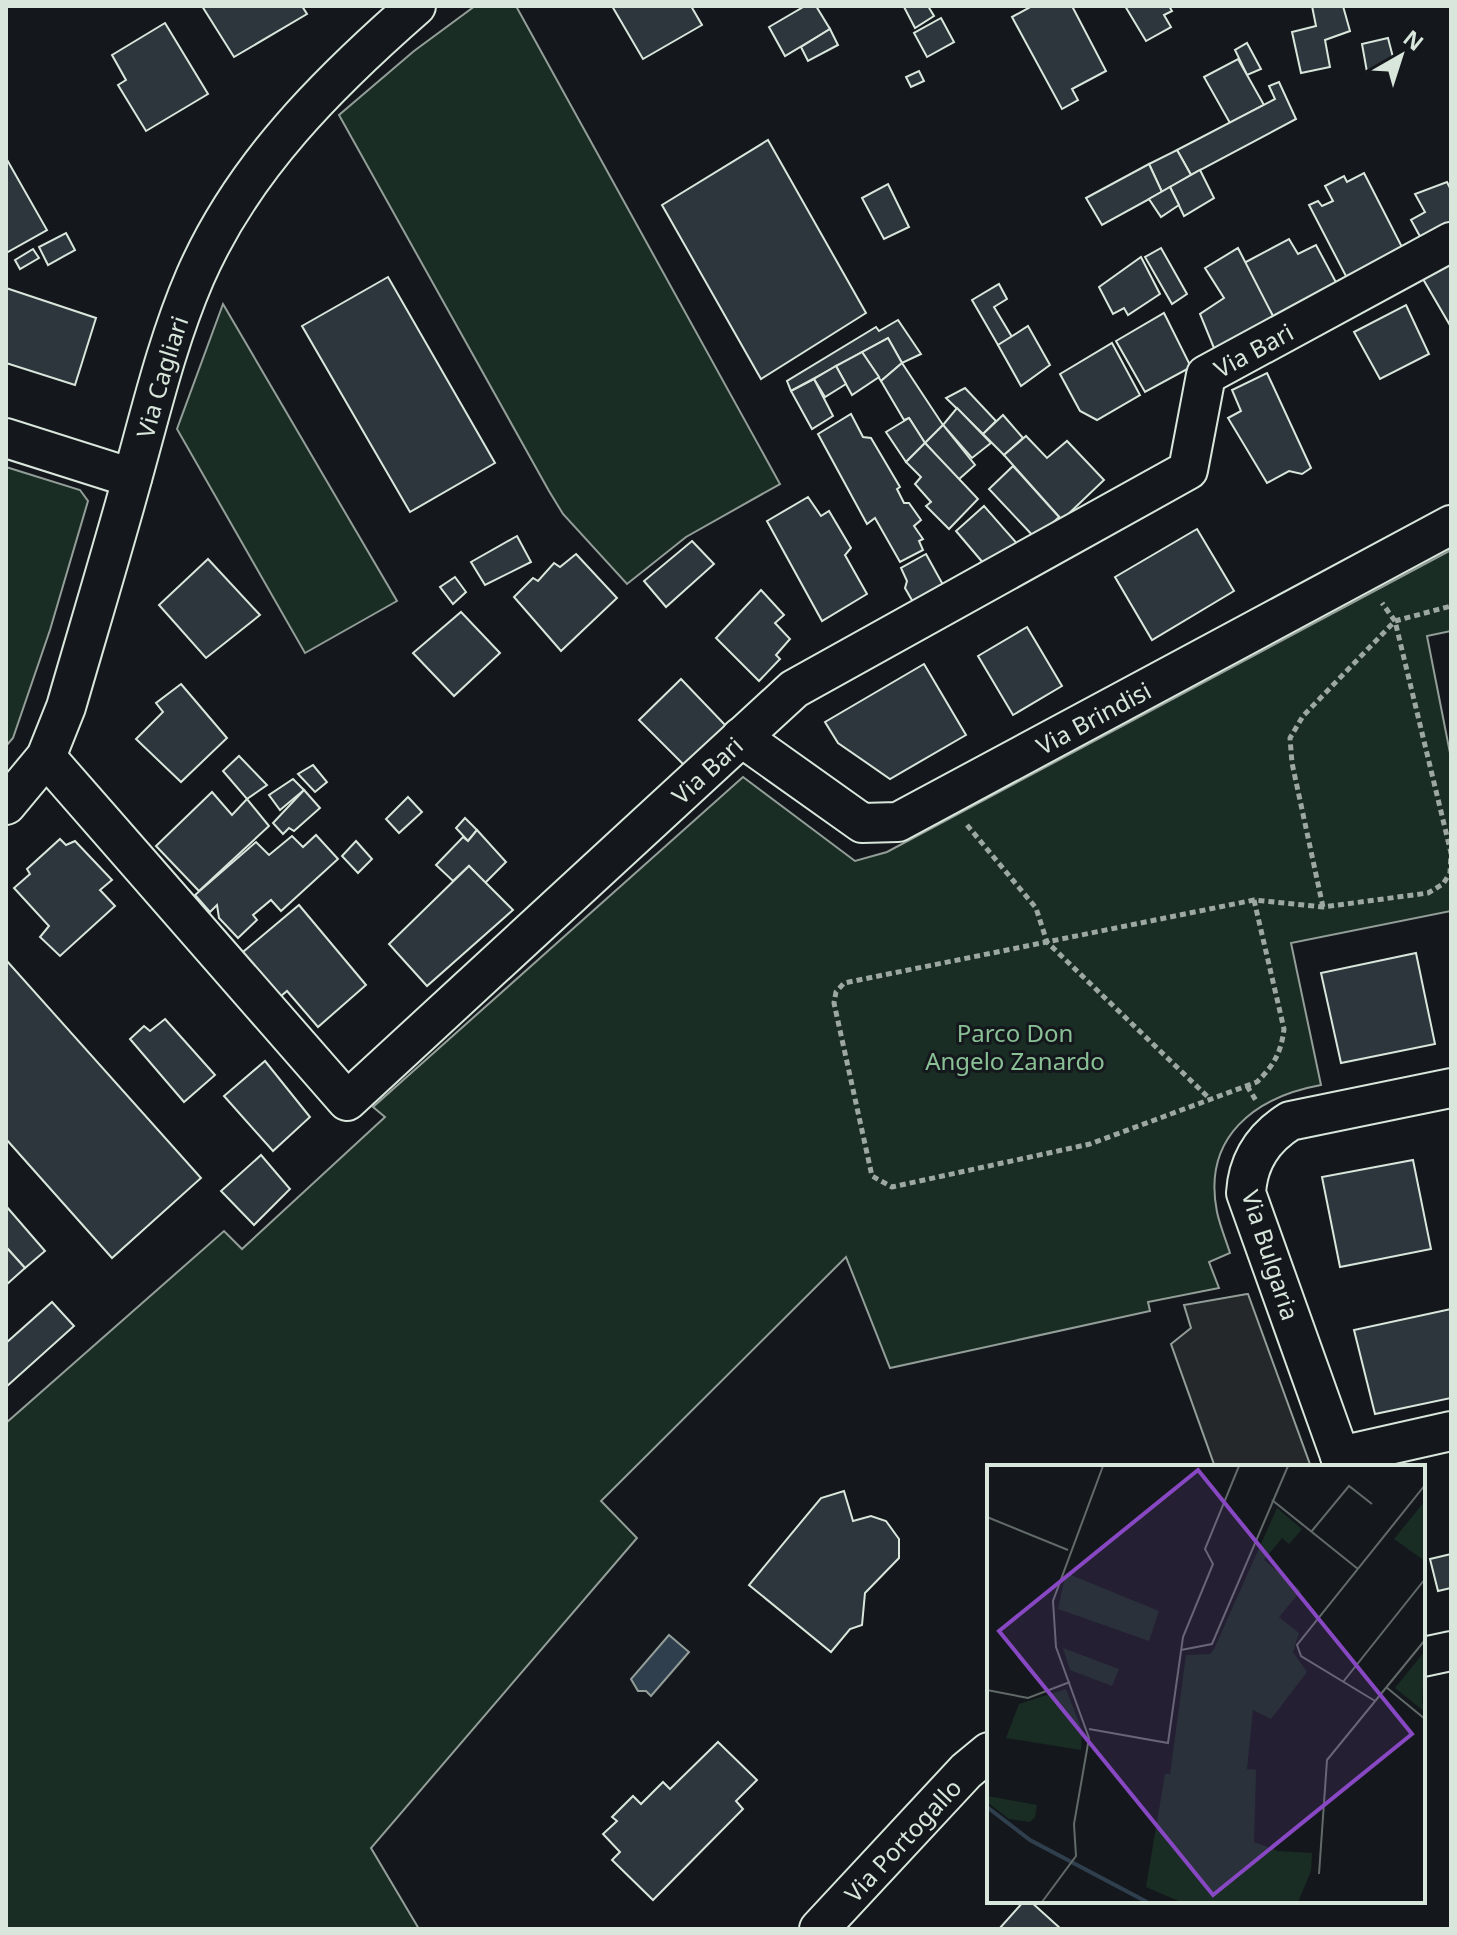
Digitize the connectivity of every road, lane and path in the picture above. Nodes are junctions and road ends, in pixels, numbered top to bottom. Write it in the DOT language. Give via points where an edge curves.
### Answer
graph roads {
  1 [pos="416,6"];
  2 [pos="1451,242"];
  3 [pos="6,438"];
  4 [pos="132,478"];
  5 [pos="1451,525"];
  6 [pos="1451,606"];
  7 [pos="1395,621"];
  8 [pos="741,737"];
  9 [pos="46,757"];
  10 [pos="6,805"];
  11 [pos="960,821"];
  12 [pos="1254,900"];
  13 [pos="1323,907"];
  14 [pos="1047,942"];
  15 [pos="1247,1086"];
  16 [pos="1451,1088"];
  17 [pos="1210,1099"];
  18 [pos="1261,1109"];
  19 [pos="1451,1431"];
  20 [pos="1342,1462"];
  21 [pos="1451,1651"];
  22 [pos="1425,1657"];
  23 [pos="987,1754"];
  24 [pos="819,1929"];
  1 -- 4 [label="street, Via Cagliari" via="348,65 284,134 237,202 196,275 159,376"];
  2 -- 8 [label="street, Via Bari" via="1206,375 1188,470 794,689"];
  3 -- 4 [label="street"];
  4 -- 9 [label="street, Via Cagliari" via="66,707"];
  5 -- 8 [label="street, Via Brindisi" via="898,822 862,823"];
  6 -- 7 [label="path"];
  7 -- 13 [label="path" via="1303,716 1290,738"];
  7 -- 13 [label="path" via="1451,853 1450,873 1428,893"];
  8 -- 9 [label="street, Via Bari" via="347,1101"];
  9 -- 10 [label="street, Via Cagliari"];
  11 -- 14 [label="path" via="973,828 1036,908"];
  12 -- 13 [label="path"];
  12 -- 14 [label="path"];
  12 -- 15 [label="path" via="1284,1029 1272,1067"];
  14 -- 17 [label="path"];
  14 -- 17 [label="path" via="844,983 836,992 834,1003 872,1176 892,1187 1090,1144"];
  15 -- 17 [label="path"];
  15 -- 18 [label="path"];
  16 -- 20 [label="street, Via Bulgaria" via="1290,1121 1270,1133 1247,1174 1246,1193"];
  19 -- 20 [label="street"];
  21 -- 22 [label="street"];
  23 -- 24 [label="street, Via Portogallo"];
}
